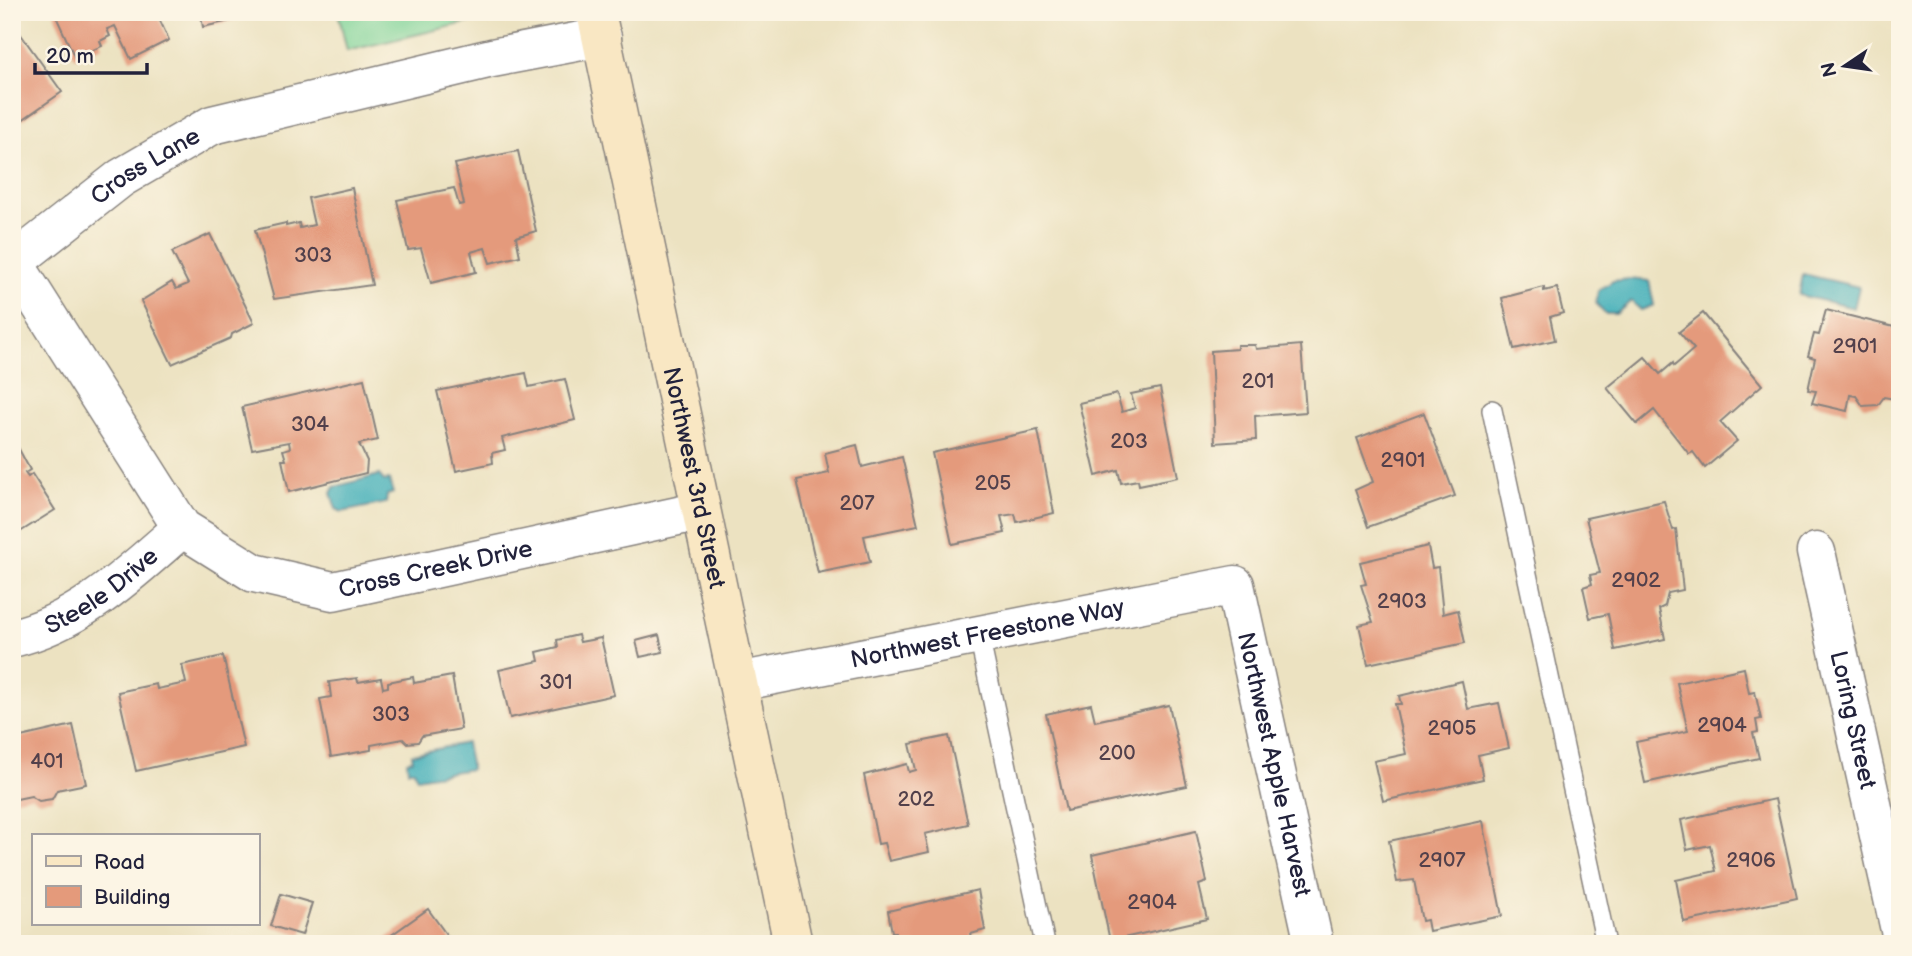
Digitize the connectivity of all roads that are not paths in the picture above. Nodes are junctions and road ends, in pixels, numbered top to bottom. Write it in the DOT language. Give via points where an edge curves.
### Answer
graph roads {
  1 [pos="599,25"];
  2 [pos="13,261"];
  3 [pos="1492,410"];
  4 [pos="701,510"];
  5 [pos="181,528"];
  6 [pos="1816,552"];
  7 [pos="1235,585"];
  8 [pos="979,636"];
  9 [pos="12,638"];
  10 [pos="738,682"];
  11 [pos="1900,930"];
  12 [pos="793,944"];
  13 [pos="1045,944"];
  14 [pos="1314,944"];
  15 [pos="1606,944"];
  1 -- 2 [label="street, Cross Lane" via="492,58 212,125 121,178"];
  1 -- 4 [label="street, Northwest 3rd Street"];
  2 -- 5 [label="street, Cross Lane"];
  3 -- 15 [label="lane"];
  4 -- 5 [label="street, Cross Creek Drive" via="333,591 254,573"];
  4 -- 10 [label="street, Northwest 3rd Street"];
  5 -- 9 [label="street, Steele Drive" via="109,592 72,616"];
  6 -- 11 [label="street, Loring Street"];
  7 -- 8 [label="street, Northwest Freestone Way"];
  7 -- 14 [label="street, Northwest Apple Harvest"];
  8 -- 10 [label="street, Northwest Freestone Way"];
  8 -- 13 [label="lane"];
  10 -- 12 [label="street, Northwest 3rd Street"];
}
